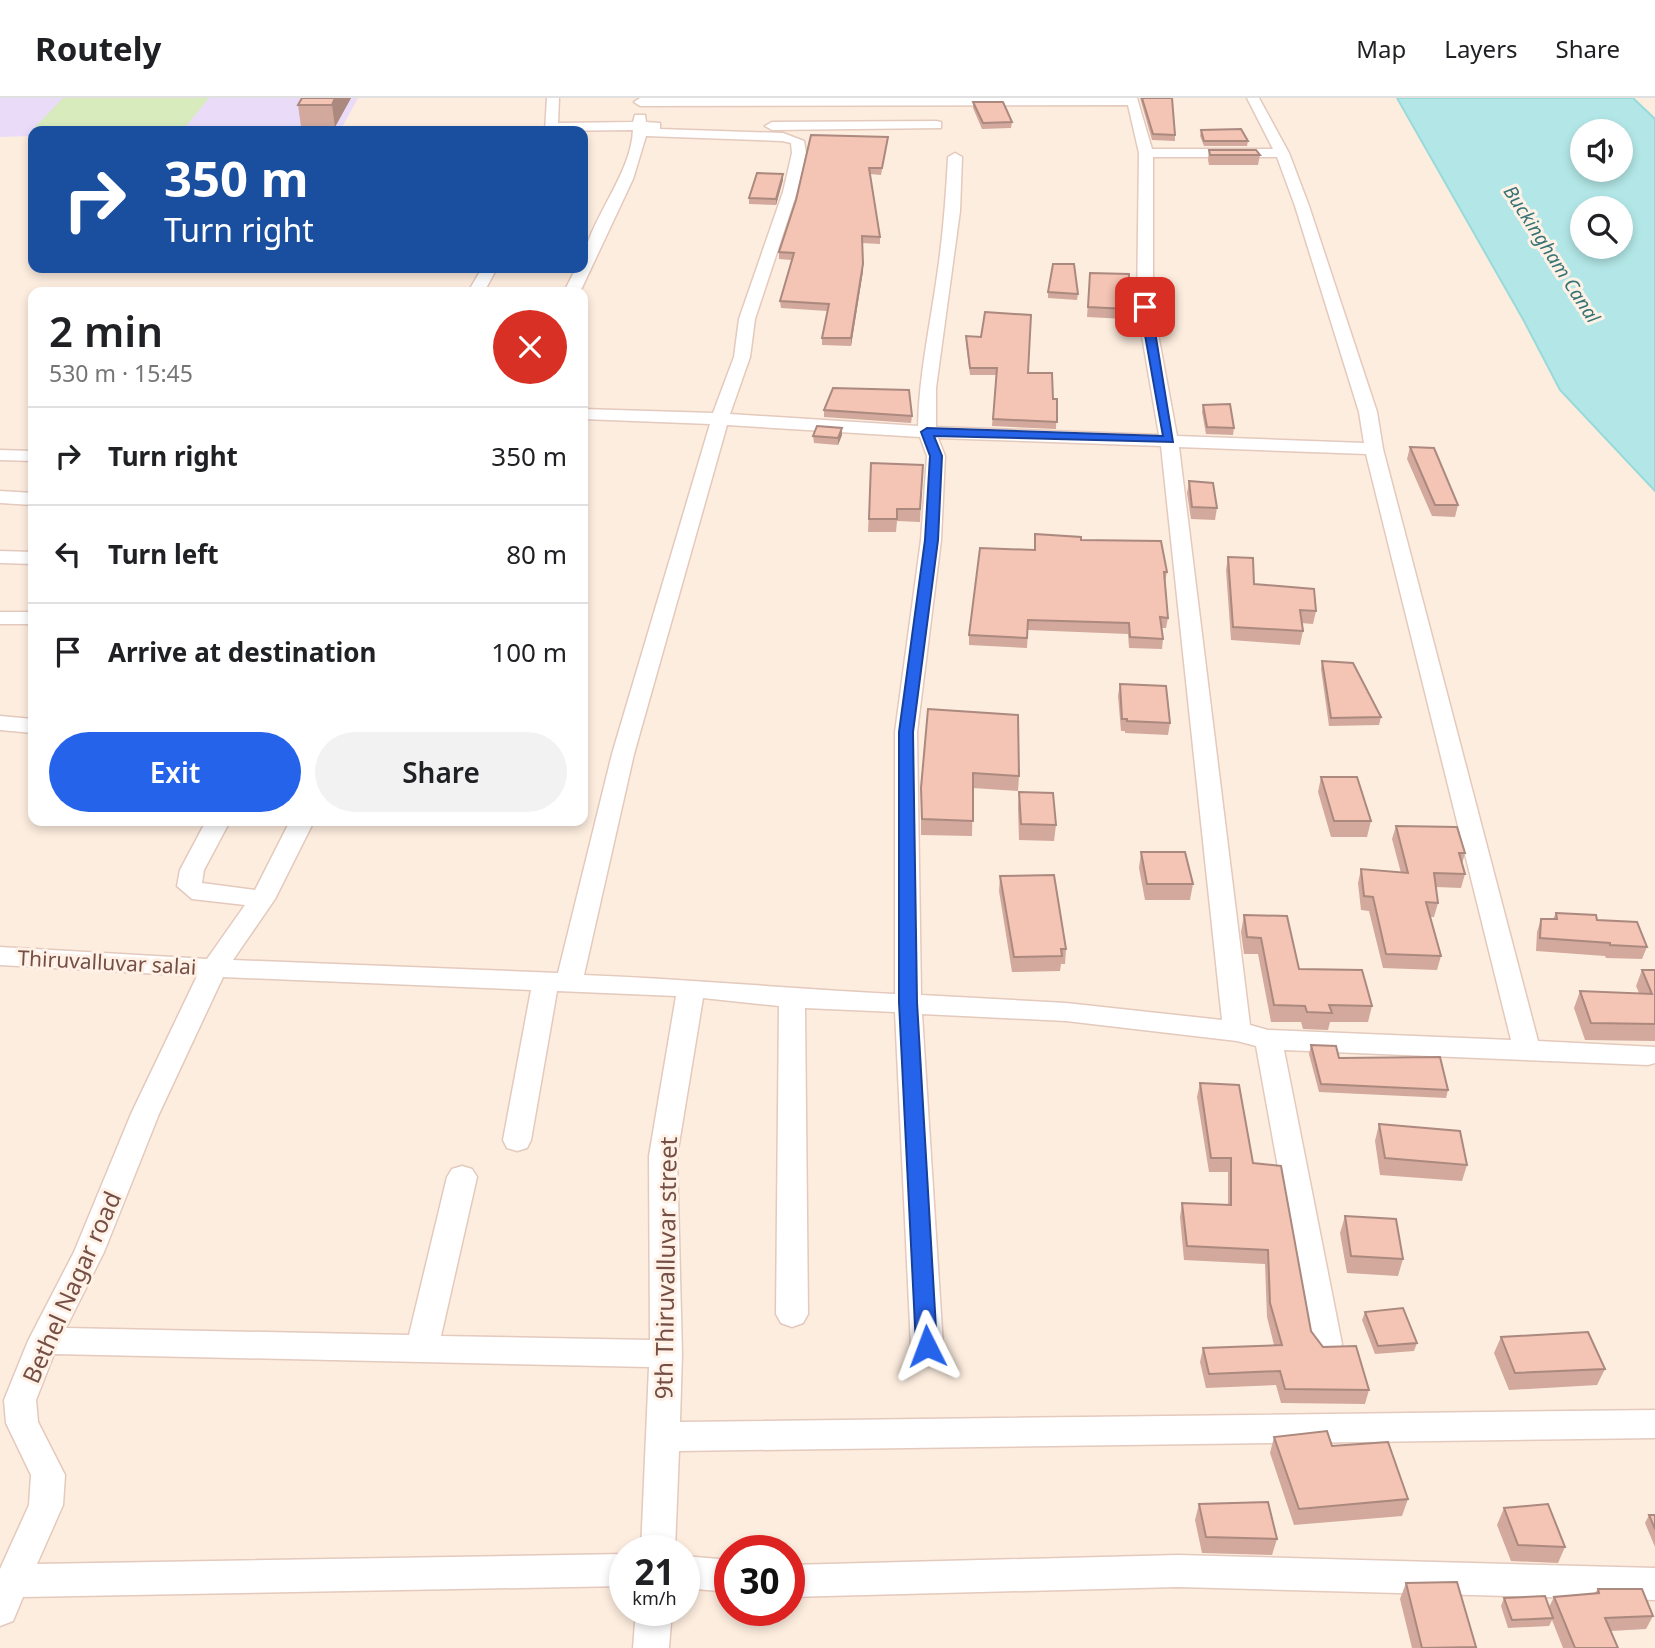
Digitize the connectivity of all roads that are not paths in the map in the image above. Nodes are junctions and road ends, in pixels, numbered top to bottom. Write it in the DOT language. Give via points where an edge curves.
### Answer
graph roads {
  1 [pos="553,98"];
  2 [pos="1253,98"];
  3 [pos="1132,99"];
  4 [pos="640,100"];
  5 [pos="936,125"];
  6 [pos="551,126"];
  7 [pos="588,129"];
  8 [pos="639,129"];
  9 [pos="1146,153"];
  10 [pos="1282,153"];
  11 [pos="955,157"];
  12 [pos="588,259"];
  13 [pos="588,414"];
  14 [pos="720,419"];
  15 [pos="927,432"];
  16 [pos="1169,439"];
  17 [pos="1374,449"];
  18 [pos="0,455"];
  19 [pos="28,456"];
  20 [pos="0,497"];
  21 [pos="28,499"];
  22 [pos="0,557"];
  23 [pos="28,558"];
  24 [pos="0,618"];
  25 [pos="28,618"];
  26 [pos="0,723"];
  27 [pos="28,726"];
  28 [pos="215,826"];
  29 [pos="300,826"];
  30 [pos="263,899"];
  31 [pos="0,956"];
  32 [pos="214,968"];
  33 [pos="558,982"];
  34 [pos="691,988"];
  35 [pos="792,998"];
  36 [pos="908,1002"];
  37 [pos="1237,1031"];
  38 [pos="1268,1040"];
  39 [pos="1527,1050"];
  40 [pos="1648,1055"];
  41 [pos="517,1140"];
  42 [pos="462,1177"];
  43 [pos="792,1314"];
  44 [pos="44,1342"];
  45 [pos="1326,1344"];
  46 [pos="927,1346"];
  47 [pos="422,1349"];
  48 [pos="666,1354"];
  49 [pos="1655,1424"];
  50 [pos="662,1437"];
  51 [pos="659,1535"];
  52 [pos="609,1570"];
  53 [pos="805,1581"];
  54 [pos="1655,1584"];
  55 [pos="6,1595"];
  56 [pos="653,1626"];
  57 [pos="651,1648"];
  1 -- 6 [label="street"];
  2 -- 10 [label="street"];
  3 -- 4 [label="street"];
  3 -- 9 [label="street"];
  4 -- 8 [label="street"];
  5 -- 8 [label="street"];
  7 -- 8 [label="street"];
  8 -- 12 [label="street" via="639,143 626,179"];
  8 -- 14 [label="street" via="783,137 799,145 790,192 747,319 742,357"];
  9 -- 10 [label="street"];
  9 -- 16 [label="street" via="1145,307"];
  10 -- 17 [label="street" via="1368,412"];
  11 -- 15 [label="street" via="946,277 927,388"];
  13 -- 14 [label="street"];
  14 -- 15 [label="street"];
  14 -- 33 [label="street"];
  15 -- 16 [label="street"];
  15 -- 36 [label="street" via="936,456 931,540 906,732"];
  16 -- 17 [label="street"];
  16 -- 37 [label="street"];
  17 -- 39 [label="street"];
  18 -- 19 [label="street"];
  20 -- 21 [label="street"];
  22 -- 23 [label="street"];
  24 -- 25 [label="street"];
  26 -- 27 [label="street"];
  28 -- 30 [label="street" via="192,870 189,886 201,893"];
  29 -- 30 [label="street, Bethel Nagar road"];
  30 -- 32 [label="street, Bethel Nagar road"];
  31 -- 32 [label="street, Thiruvalluvar salai"];
  32 -- 33 [label="street, Thiruvalluvar salai"];
  32 -- 44 [label="street, Bethel Nagar road" via="145,1114 89,1252"];
  33 -- 34 [label="street, Thiruvalluvar salai"];
  33 -- 41 [label="street"];
  34 -- 35 [label="street, Thiruvalluvar salai"];
  34 -- 48 [label="street, 9th Thiruvalluvar street" via="663,1156"];
  35 -- 36 [label="street, Thiruvalluvar salai"];
  35 -- 43 [label="street"];
  36 -- 37 [label="street, Thiruvalluvar salai" via="1066,1012"];
  36 -- 46 [label="street"];
  37 -- 38 [label="street, Thiruvalluvar salai"];
  38 -- 39 [label="street, Thiruvalluvar salai"];
  38 -- 45 [label="street"];
  39 -- 40 [label="street, Thiruvalluvar salai"];
  42 -- 47 [label="street"];
  44 -- 47 [label="street"];
  44 -- 55 [label="street, Bethel Nagar road" via="20,1400 22,1423 48,1475 46,1505"];
  47 -- 48 [label="street"];
  48 -- 50 [label="street, 9th Thiruvalluvar street"];
  49 -- 50 [label="street"];
  50 -- 51 [label="street, 9th Thiruvalluvar street"];
  52 -- 55 [label="street" via="307,1574"];
  53 -- 54 [label="street" via="1178,1571"];
  56 -- 57 [label="street"];
}
